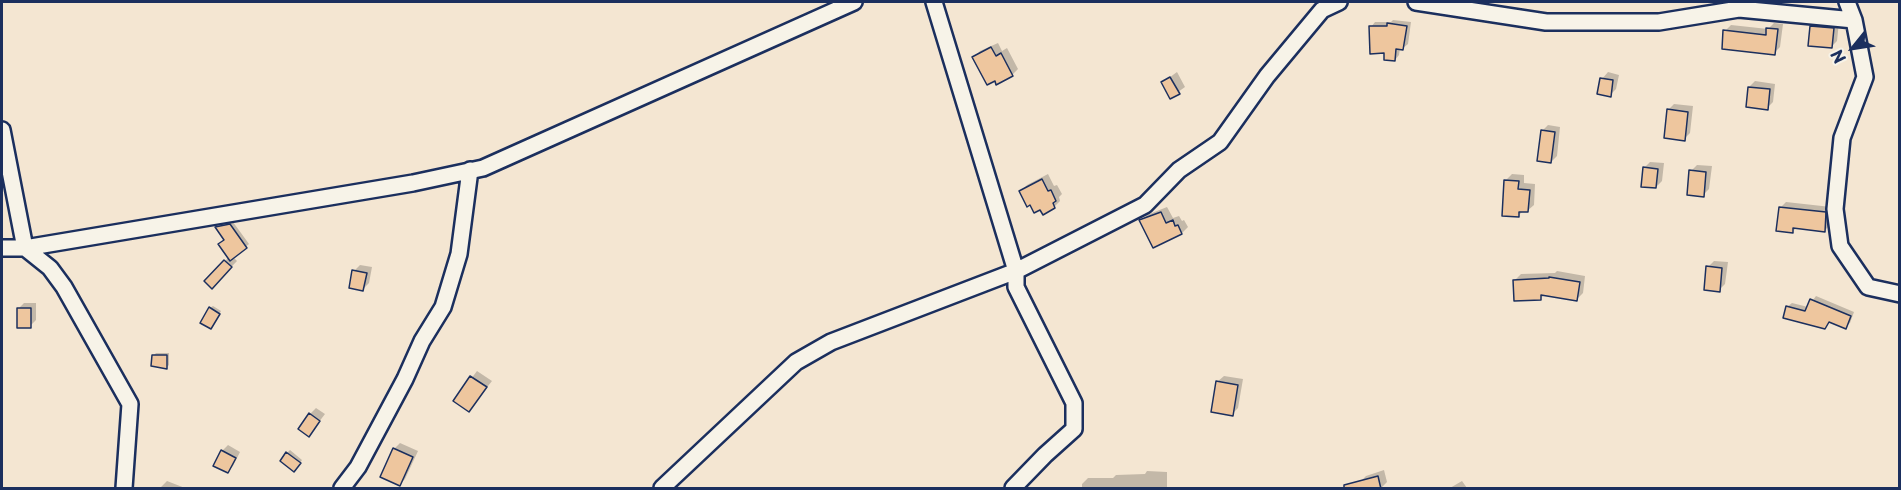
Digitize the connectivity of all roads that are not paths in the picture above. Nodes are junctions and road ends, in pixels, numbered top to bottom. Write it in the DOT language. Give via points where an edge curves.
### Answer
graph roads {
  1 [pos="854,2"];
  2 [pos="934,2"];
  3 [pos="1339,2"];
  4 [pos="1416,2"];
  5 [pos="1847,2"];
  6 [pos="1854,20"];
  7 [pos="2,130"];
  8 [pos="470,170"];
  9 [pos="2,248"];
  10 [pos="25,248"];
  11 [pos="1016,271"];
  12 [pos="1899,294"];
  13 [pos="124,489"];
  14 [pos="342,489"];
  15 [pos="662,489"];
  16 [pos="1013,489"];
  1 -- 8 [label="street" via="494,163"];
  2 -- 11 [label="street"];
  3 -- 11 [label="street" via="1322,10 1267,76 1220,142 1179,170 1145,205"];
  4 -- 6 [label="street" via="1546,22 1659,22 1739,9"];
  5 -- 6 [label="street"];
  6 -- 12 [label="street" via="1865,77 1842,138 1835,209 1840,246 1868,287"];
  7 -- 10 [label="street"];
  8 -- 10 [label="street"];
  8 -- 14 [label="street" via="459,254 443,308"];
  9 -- 10 [label="street"];
  10 -- 13 [label="street" via="50,268 64,287 130,404"];
  11 -- 15 [label="street" via="831,342 796,362"];
  11 -- 16 [label="street" via="1016,286 1074,403 1074,429"];
}
